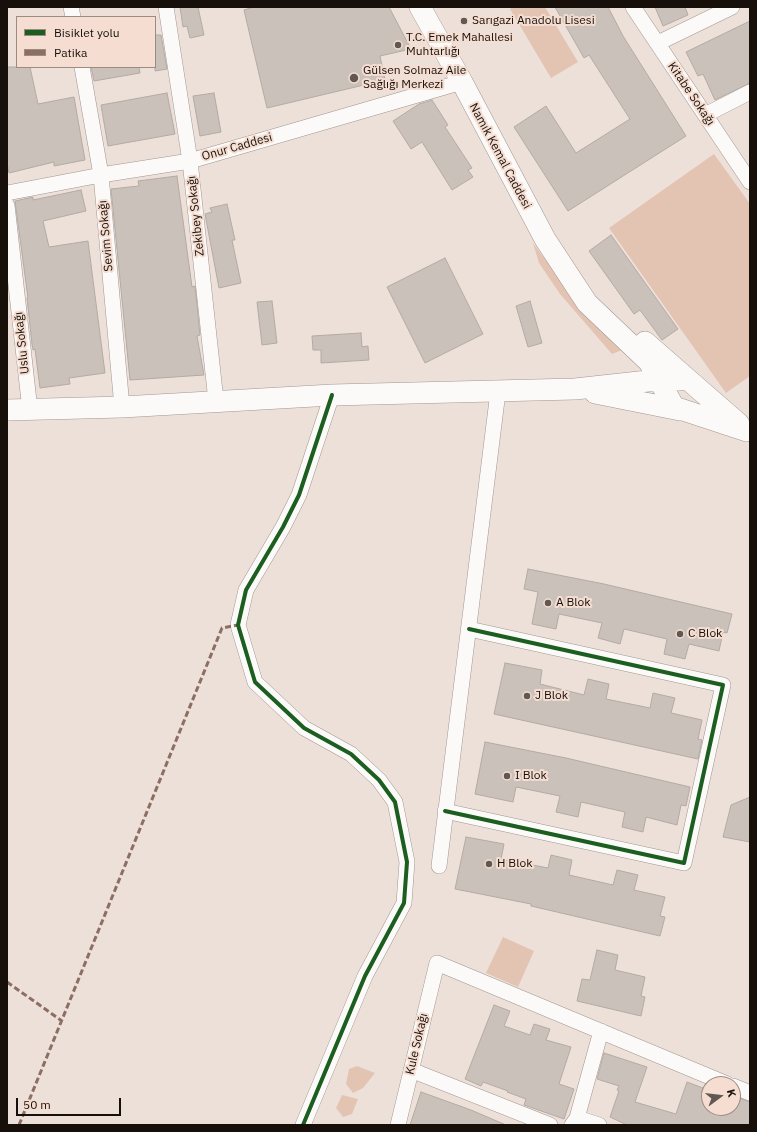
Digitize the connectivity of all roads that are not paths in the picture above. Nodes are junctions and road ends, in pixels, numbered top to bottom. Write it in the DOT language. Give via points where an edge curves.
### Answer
graph roads {
  1 [pos="166,7"];
  2 [pos="420,7"];
  3 [pos="633,7"];
  4 [pos="732,7"];
  5 [pos="658,43"];
  6 [pos="82,68"];
  7 [pos="462,82"];
  8 [pos="750,92"];
  9 [pos="705,115"];
  10 [pos="190,161"];
  11 [pos="101,175"];
  12 [pos="748,175"];
  13 [pos="7,193"];
  14 [pos="7,205"];
  15 [pos="573,281"];
  16 [pos="682,382"];
  17 [pos="575,390"];
  18 [pos="498,392"];
  19 [pos="332,395"];
  20 [pos="216,401"];
  21 [pos="122,407"];
  22 [pos="678,407"];
  23 [pos="7,410"];
  24 [pos="30,410"];
  25 [pos="749,431"];
  26 [pos="469,629"];
  27 [pos="445,811"];
  28 [pos="439,866"];
  29 [pos="601,1031"];
  30 [pos="411,1070"];
  31 [pos="708,1076"];
  32 [pos="575,1121"];
  33 [pos="303,1125"];
  34 [pos="398,1125"];
  35 [pos="550,1125"];
  36 [pos="599,1125"];
  1 -- 10 [label="street, Zekibey Sokağı"];
  2 -- 7 [label="main road, Namık Kemal Caddesi"];
  3 -- 5 [label="street, Kitabe Sokağı"];
  4 -- 5 [label="street"];
  5 -- 9 [label="street, Kitabe Sokağı"];
  6 -- 11 [label="street, Sevim Sokağı"];
  7 -- 10 [label="street, Onur Caddesi"];
  7 -- 15 [label="main road, Namık Kemal Caddesi" via="545,240"];
  8 -- 9 [label="street"];
  9 -- 12 [label="street, Kitabe Sokağı"];
  10 -- 11 [label="street, Onur Caddesi"];
  10 -- 20 [label="street, Zekibey Sokağı"];
  11 -- 13 [label="street, Onur Caddesi"];
  11 -- 21 [label="street, Sevim Sokağı"];
  14 -- 24 [label="street, Uslu Sokağı"];
  15 -- 16 [label="main road, Namık Kemal Caddesi"];
  15 -- 16 [label="main road, Namık Kemal Caddesi" via="587,303 649,362"];
  16 -- 17 [label="main road"];
  16 -- 22 [label="main road, Namık Kemal Caddesi"];
  16 -- 22 [label="main road" via="700,394 698,404 691,410"];
  16 -- 25 [label="main road, Namık Kemal Caddesi"];
  17 -- 18 [label="main road"];
  17 -- 22 [label="main road"];
  18 -- 19 [label="main road"];
  18 -- 26 [label="street"];
  19 -- 20 [label="main road"];
  19 -- 33 [label="street" via="299,496 246,590 238,625 255,682 304,728 351,754 379,780 395,802 407,862 404,903 365,976"];
  20 -- 21 [label="main road"];
  21 -- 24 [label="main road"];
  22 -- 25 [label="main road"];
  23 -- 24 [label="main road"];
  26 -- 27 [label="street"];
  26 -- 27 [label="street" via="723,685 684,863"];
  27 -- 28 [label="street"];
  29 -- 30 [label="street, Kule Sokağı" via="437,963"];
  29 -- 31 [label="street"];
  29 -- 32 [label="street"];
  30 -- 34 [label="street, Kule Sokağı"];
  30 -- 35 [label="street"];
  32 -- 36 [label="street"];
}
